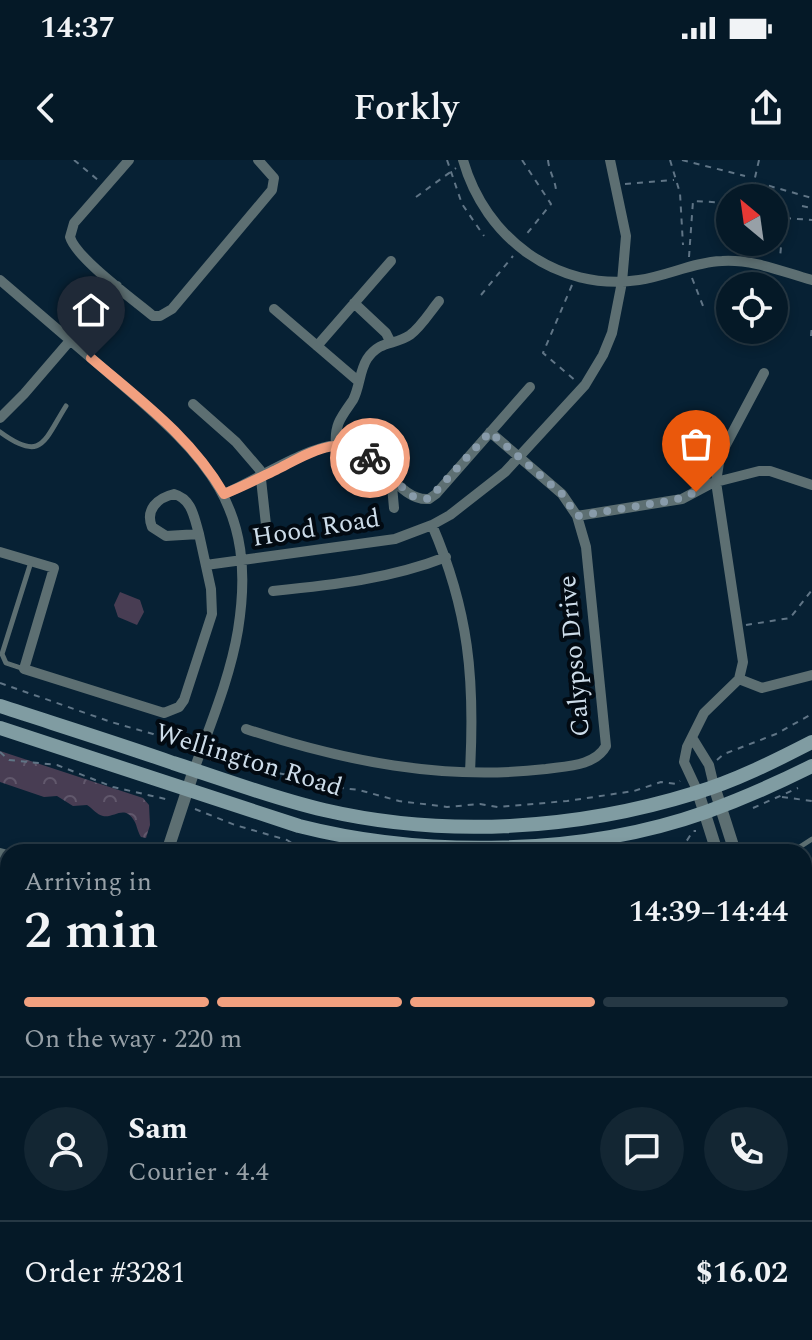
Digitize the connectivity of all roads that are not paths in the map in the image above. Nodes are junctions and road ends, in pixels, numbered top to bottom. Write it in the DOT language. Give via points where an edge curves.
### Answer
graph roads {
  1 [pos="129,160"];
  2 [pos="258,160"];
  3 [pos="610,160"];
  4 [pos="463,161"];
  5 [pos="391,261"];
  6 [pos="0,280"];
  7 [pos="812,280"];
  8 [pos="622,282"];
  9 [pos="117,286"];
  10 [pos="439,301"];
  11 [pos="354,303"];
  12 [pos="274,309"];
  13 [pos="69,339"];
  14 [pos="390,341"];
  15 [pos="317,346"];
  16 [pos="764,373"];
  17 [pos="358,381"];
  18 [pos="530,387"];
  19 [pos="193,404"];
  20 [pos="66,406"];
  21 [pos="0,418"];
  22 [pos="0,432"];
  23 [pos="490,432"];
  24 [pos="336,445"];
  25 [pos="518,458"];
  26 [pos="261,477"];
  27 [pos="394,479"];
  28 [pos="716,482"];
  29 [pos="812,485"];
  30 [pos="224,494"];
  31 [pos="394,508"];
  32 [pos="577,516"];
  33 [pos="432,525"];
  34 [pos="199,534"];
  35 [pos="267,534"];
  36 [pos="0,552"];
  37 [pos="446,557"];
  38 [pos="31,561"];
  39 [pos="242,561"];
  40 [pos="206,565"];
  41 [pos="273,591"];
  42 [pos="24,669"];
  43 [pos="812,675"];
  44 [pos="739,679"];
  45 [pos="0,706"];
  46 [pos="0,728"];
  47 [pos="246,729"];
  48 [pos="693,739"];
  49 [pos="812,742"];
  50 [pos="812,766"];
  51 [pos="194,770"];
  52 [pos="470,771"];
  53 [pos="714,786"];
  54 [pos="698,792"];
  55 [pos="185,797"];
  56 [pos="721,806"];
  57 [pos="704,813"];
  58 [pos="170,844"];
  59 [pos="403,844"];
  60 [pos="547,844"];
  61 [pos="714,844"];
  62 [pos="733,844"];
  1 -- 9 [label="street" via="74,223 70,237"];
  2 -- 9 [label="street" via="274,178 272,190 168,313 153,316"];
  3 -- 8 [label="street, Hood Road" via="626,236"];
  4 -- 8 [label="street" via="485,211 518,248 576,276"];
  5 -- 11 [label="street"];
  6 -- 13 [label="street"];
  7 -- 8 [label="street" via="720,261"];
  8 -- 25 [label="street, Hood Road" via="603,355 584,387"];
  9 -- 13 [label="street"];
  10 -- 14 [label="street" via="413,332"];
  11 -- 14 [label="street"];
  11 -- 15 [label="street"];
  12 -- 15 [label="street"];
  13 -- 21 [label="street"];
  13 -- 30 [label="street" via="170,425"];
  14 -- 17 [label="street" via="368,357"];
  15 -- 17 [label="street"];
  16 -- 28 [label="street" via="720,456"];
  17 -- 24 [label="street" via="337,425"];
  18 -- 23 [label="street"];
  19 -- 26 [label="street" via="254,459"];
  20 -- 22 [label="lane" via="34,448"];
  23 -- 25 [label="street, Calypso Drive"];
  23 -- 27 [label="street" via="429,499 415,498"];
  24 -- 26 [label="street" via="314,450"];
  24 -- 27 [label="street" via="357,448"];
  25 -- 32 [label="street, Calypso Drive" via="562,494"];
  25 -- 33 [label="street, Hood Road" via="472,500"];
  26 -- 30 [label="street"];
  26 -- 35 [label="street"];
  27 -- 31 [label="street"];
  28 -- 29 [label="street" via="770,471"];
  28 -- 32 [label="street" via="682,499"];
  28 -- 44 [label="street" via="743,662"];
  30 -- 39 [label="street"];
  32 -- 52 [label="street, Calypso Drive" via="586,547 606,746 596,758 567,766"];
  33 -- 37 [label="street"];
  33 -- 39 [label="street, Hood Road" via="378,542"];
  34 -- 34 [label="street" via="184,497 166,496 152,508 149,521 160,534"];
  34 -- 40 [label="street"];
  36 -- 38 [label="street"];
  37 -- 41 [label="street" via="372,579"];
  37 -- 52 [label="street" via="469,646"];
  38 -- 42 [label="lane" via="2,654 6,663"];
  38 -- 42 [label="street" via="54,568"];
  39 -- 40 [label="street, Hood Road"];
  39 -- 51 [label="street" via="231,660"];
  40 -- 42 [label="street" via="212,599 209,629 184,700 172,711 158,712"];
  43 -- 44 [label="street" via="762,688"];
  44 -- 48 [label="street" via="704,713"];
  45 -- 51 [label="main road, Wellington Road"];
  46 -- 55 [label="main road, Wellington Road"];
  47 -- 52 [label="street, Calypso Drive" via="369,762"];
  48 -- 53 [label="street" via="709,765"];
  48 -- 54 [label="street" via="684,762"];
  49 -- 53 [label="main road, Wellington Road"];
  50 -- 56 [label="main road, Wellington Road"];
  51 -- 54 [label="main road, Wellington Road" via="322,809 447,826 579,820"];
  51 -- 55 [label="street"];
  53 -- 54 [label="main road, Wellington Road"];
  53 -- 56 [label="street"];
  54 -- 57 [label="street"];
  55 -- 58 [label="street"];
  55 -- 59 [label="main road, Wellington Road" via="322,832"];
  56 -- 57 [label="main road, Wellington Road"];
  56 -- 62 [label="street"];
  57 -- 60 [label="main road, Wellington Road"];
  57 -- 61 [label="street"];
}
